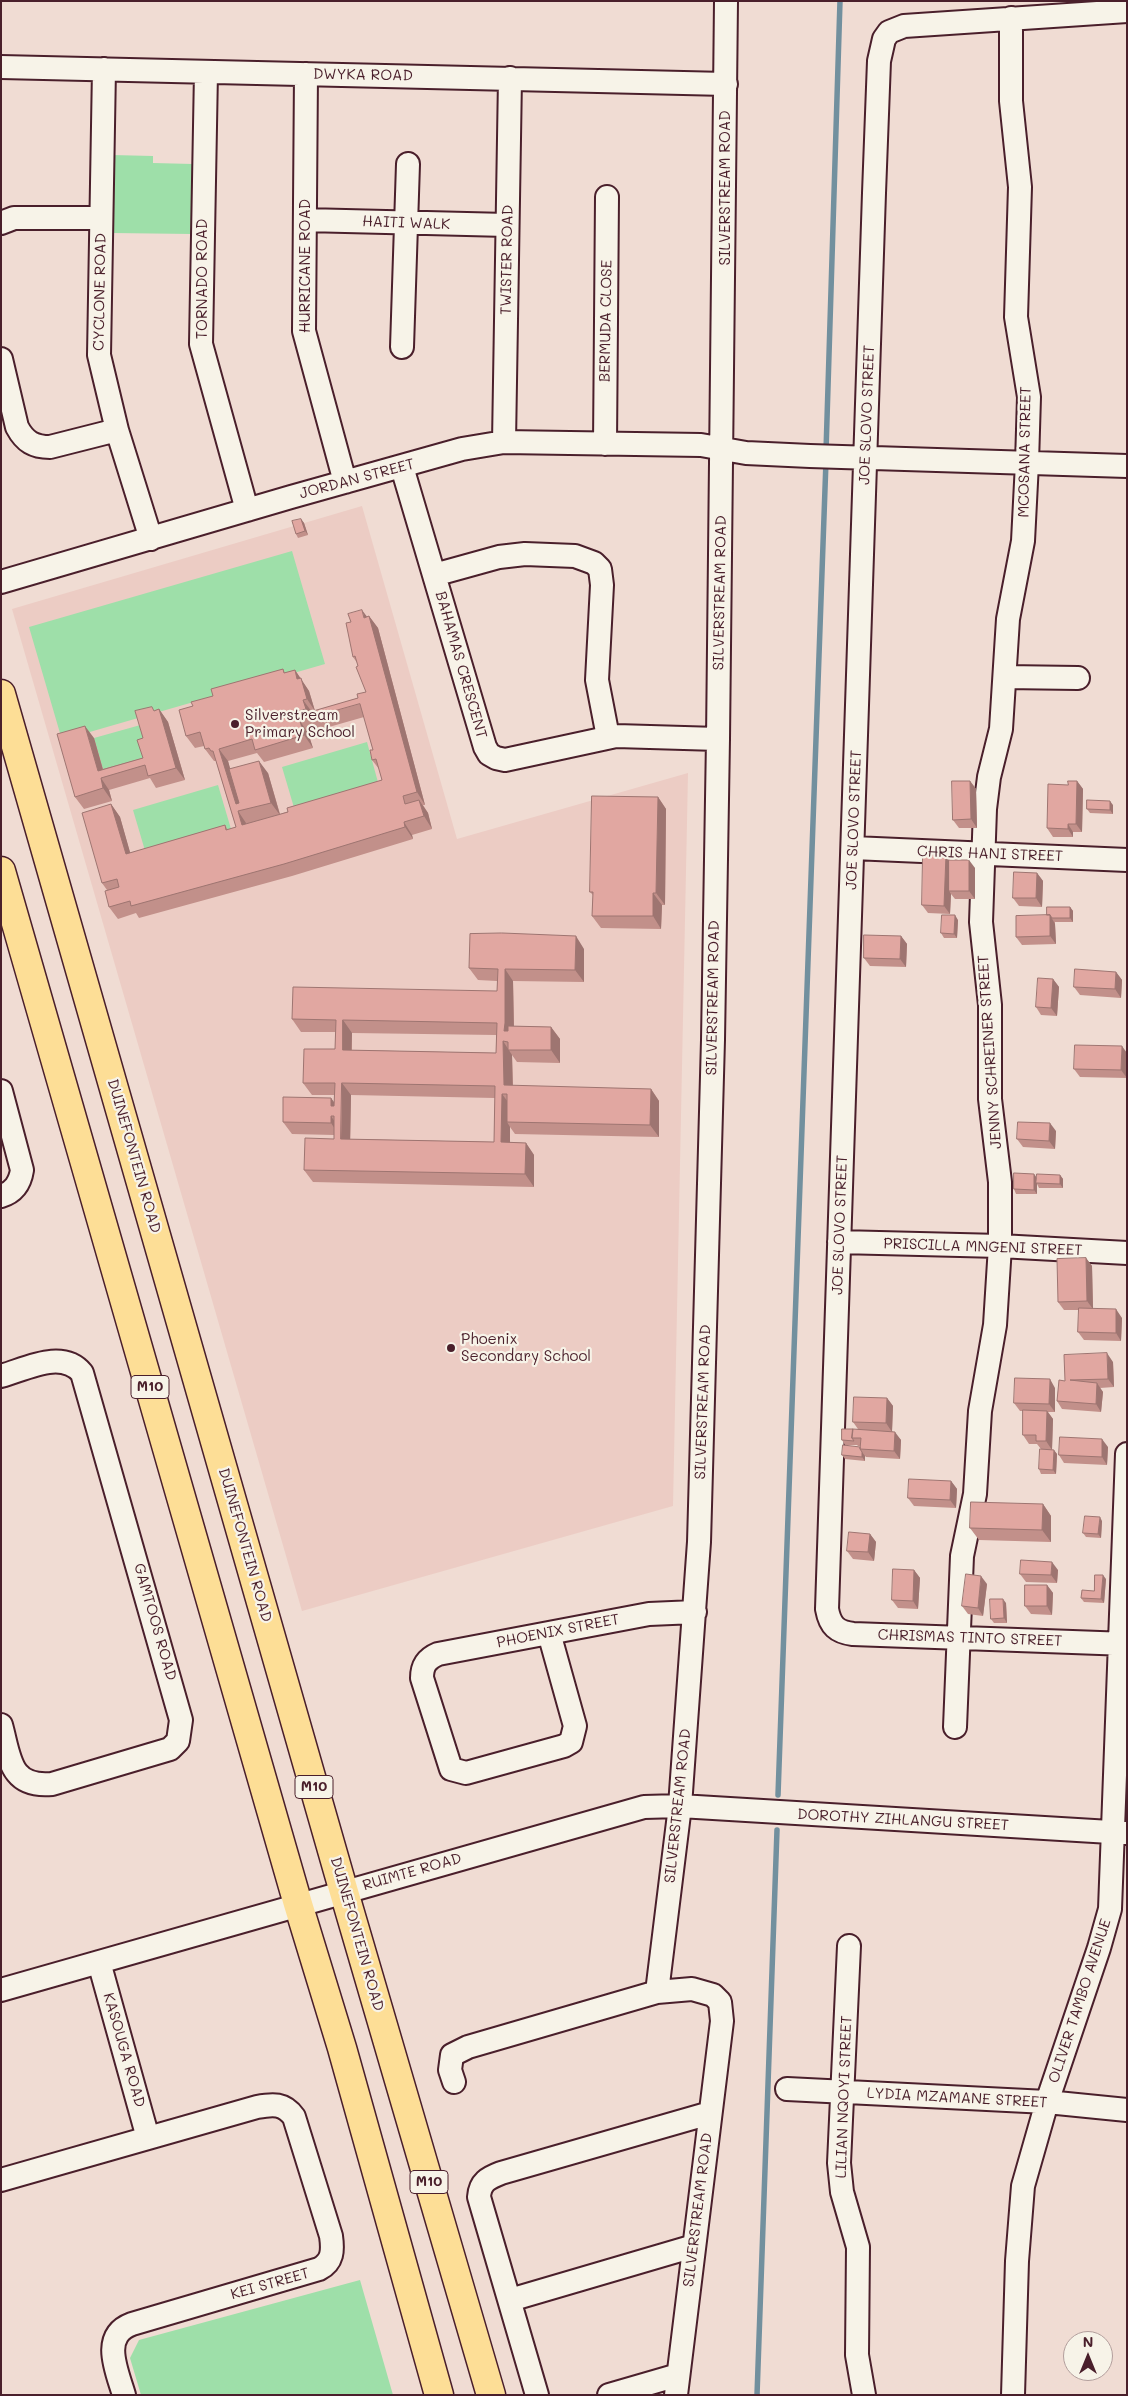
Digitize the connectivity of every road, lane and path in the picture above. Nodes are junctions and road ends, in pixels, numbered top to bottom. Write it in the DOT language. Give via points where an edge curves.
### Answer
graph roads {
  1 [pos="726,1"];
  2 [pos="1127,11"];
  3 [pos="1011,18"];
  4 [pos="1,67"];
  5 [pos="104,69"];
  6 [pos="206,72"];
  7 [pos="306,74"];
  8 [pos="510,78"];
  9 [pos="726,84"];
  10 [pos="408,164"];
  11 [pos="607,197"];
  12 [pos="101,218"];
  13 [pos="304,220"];
  14 [pos="1,222"];
  15 [pos="407,222"];
  16 [pos="507,225"];
  17 [pos="402,347"];
  18 [pos="1,359"];
  19 [pos="117,430"];
  20 [pos="504,442"];
  21 [pos="605,444"];
  22 [pos="722,449"];
  23 [pos="866,458"];
  24 [pos="1027,463"];
  25 [pos="402,466"];
  26 [pos="1127,466"];
  27 [pos="345,482"];
  28 [pos="247,510"];
  29 [pos="151,538"];
  30 [pos="434,575"];
  31 [pos="1,582"];
  32 [pos="1005,677"];
  33 [pos="1078,678"];
  34 [pos="1,694"];
  35 [pos="608,737"];
  36 [pos="718,739"];
  37 [pos="853,848"];
  38 [pos="983,854"];
  39 [pos="1127,860"];
  40 [pos="1,871"];
  41 [pos="1,1091"];
  42 [pos="1,1196"];
  43 [pos="839,1242"];
  44 [pos="1000,1246"];
  45 [pos="1127,1253"];
  46 [pos="1,1376"];
  47 [pos="1127,1454"];
  48 [pos="827,1609"];
  49 [pos="695,1612"];
  50 [pos="549,1633"];
  51 [pos="958,1639"];
  52 [pos="1123,1644"];
  53 [pos="1,1725"];
  54 [pos="955,1727"];
  55 [pos="680,1806"];
  56 [pos="1120,1832"];
  57 [pos="344,1892"];
  58 [pos="298,1904"];
  59 [pos="849,1946"];
  60 [pos="99,1962"];
  61 [pos="1,1990"];
  62 [pos="657,1992"];
  63 [pos="454,2082"];
  64 [pos="787,2090"];
  65 [pos="842,2092"];
  66 [pos="1047,2102"];
  67 [pos="1127,2110"];
  68 [pos="710,2112"];
  69 [pos="148,2138"];
  70 [pos="1,2180"];
  71 [pos="694,2246"];
  72 [pos="510,2300"];
  73 [pos="677,2385"];
  74 [pos="124,2395"];
  75 [pos="439,2395"];
  76 [pos="491,2395"];
  77 [pos="537,2395"];
  78 [pos="609,2395"];
  79 [pos="864,2395"];
  80 [pos="1013,2395"];
  1 -- 9 [label="street, SILVERSTREAM ROAD"];
  2 -- 3 [label="street"];
  3 -- 23 [label="street, JOE SLOVO STREET" via="913,25 895,29 884,39 880,61"];
  3 -- 24 [label="street, MCOSANA STREET" via="1011,101 1020,186 1016,317 1029,397"];
  4 -- 5 [label="street, DWYKA ROAD"];
  5 -- 6 [label="street, DWYKA ROAD"];
  5 -- 12 [label="street, CYCLONE ROAD"];
  6 -- 7 [label="street, DWYKA ROAD"];
  6 -- 28 [label="street, TORNADO ROAD" via="201,336 205,361"];
  7 -- 8 [label="street, DWYKA ROAD"];
  7 -- 13 [label="street, HURRICANE ROAD"];
  8 -- 9 [label="street, DWYKA ROAD"];
  8 -- 16 [label="street, TWISTER ROAD"];
  9 -- 22 [label="street, SILVERSTREAM ROAD"];
  10 -- 15 [label="street"];
  11 -- 21 [label="street, BERMUDA CLOSE"];
  12 -- 14 [label="street" via="14,218"];
  12 -- 19 [label="street, CYCLONE ROAD" via="99,355"];
  13 -- 15 [label="street, HAITI WALK"];
  13 -- 27 [label="street, HURRICANE ROAD" via="304,331"];
  15 -- 16 [label="street, HAITI WALK"];
  15 -- 17 [label="street"];
  16 -- 20 [label="street, TWISTER ROAD"];
  18 -- 19 [label="street" via="17,427 30,444 50,447"];
  19 -- 29 [label="street, CYCLONE ROAD"];
  20 -- 21 [label="street, JORDAN STREET"];
  20 -- 25 [label="street, JORDAN STREET"];
  21 -- 22 [label="street, JORDAN STREET" via="701,445"];
  22 -- 23 [label="street, JORDAN STREET"];
  22 -- 36 [label="street, SILVERSTREAM ROAD"];
  23 -- 24 [label="street, JORDAN STREET"];
  23 -- 37 [label="street, JOE SLOVO STREET"];
  24 -- 26 [label="street, JORDAN STREET"];
  24 -- 32 [label="street, MCOSANA STREET" via="1022,541 1008,619"];
  25 -- 27 [label="street, JORDAN STREET"];
  25 -- 30 [label="street, BAHAMAS CRESCENT"];
  27 -- 28 [label="street, JORDAN STREET"];
  28 -- 29 [label="street, JORDAN STREET"];
  29 -- 31 [label="street, JORDAN STREET"];
  30 -- 35 [label="street, BAHAMAS CRESCENT" via="489,754 496,758 514,759"];
  30 -- 35 [label="street" via="525,554 575,556 594,563 600,569 602,585 597,680"];
  32 -- 33 [label="street"];
  32 -- 38 [label="street, MCOSANA STREET" via="1001,729 989,777"];
  34 -- 57 [label="main road, DUINEFONTEIN ROAD / M10"];
  35 -- 36 [label="street, BAHAMAS CRESCENT"];
  36 -- 49 [label="street, SILVERSTREAM ROAD"];
  37 -- 38 [label="street, CHRIS HANI STREET"];
  37 -- 43 [label="street, JOE SLOVO STREET"];
  38 -- 39 [label="street, CHRIS HANI STREET"];
  38 -- 44 [label="street, JENNY SCHREINER STREET" via="981,922 991,1013 990,1100 999,1167"];
  40 -- 58 [label="main road, M10"];
  41 -- 42 [label="street" via="22,1170 14,1189"];
  43 -- 44 [label="street, PRISCILLA MNGENI STREET"];
  43 -- 48 [label="street, JOE SLOVO STREET"];
  44 -- 45 [label="street, PRISCILLA MNGENI STREET"];
  44 -- 51 [label="street, JENNY SCHREINER STREET" via="995,1325 980,1411 975,1494 962,1556"];
  46 -- 53 [label="street, GAMTOOS ROAD" via="60,1360 77,1366 82,1372 182,1720 178,1741 170,1748 40,1785 27,1783 18,1775"];
  47 -- 52 [label="street, OLIVER TAMBO AVENUE"];
  48 -- 51 [label="street, CHRISMAS TINTO STREET" via="832,1625 843,1633"];
  49 -- 50 [label="street, PHOENIX STREET" via="649,1614"];
  49 -- 55 [label="street, SILVERSTREAM ROAD"];
  50 -- 50 [label="street, PHOENIX STREET" via="438,1654 425,1663 422,1678 448,1766 454,1772 466,1773 572,1742 575,1726"];
  51 -- 52 [label="street, CHRISMAS TINTO STREET"];
  51 -- 54 [label="street, JENNY SCHREINER STREET"];
  52 -- 56 [label="street, OLIVER TAMBO AVENUE"];
  55 -- 56 [label="street, DOROTHY ZIHLANGU STREET"];
  55 -- 57 [label="street, RUIMTE ROAD" via="660,1805 628,1810"];
  55 -- 62 [label="street, SILVERSTREAM ROAD"];
  56 -- 66 [label="street, OLIVER TAMBO AVENUE" via="1105,1930"];
  57 -- 58 [label="street, RUIMTE ROAD"];
  57 -- 76 [label="main road, DUINEFONTEIN ROAD / M10"];
  58 -- 60 [label="street, RUIMTE ROAD"];
  58 -- 75 [label="main road, M10" via="342,2048"];
  59 -- 65 [label="street, LILIAN NQOYI STREET"];
  60 -- 61 [label="street, RUIMTE ROAD"];
  60 -- 69 [label="street, KASOUGA ROAD"];
  62 -- 63 [label="street, SILVERSTREAM ROAD" via="457,2051 450,2061"];
  62 -- 68 [label="street, SILVERSTREAM ROAD" via="692,1989 713,1995 720,2002 722,2021"];
  64 -- 65 [label="street, LYDIA MZAMANE STREET"];
  65 -- 66 [label="street, LYDIA MZAMANE STREET"];
  65 -- 79 [label="street, LILIAN NQOYI STREET" via="840,2178 858,2247 857,2355"];
  66 -- 67 [label="street, LYDIA MZAMANE STREET"];
  66 -- 80 [label="street, OLIVER TAMBO AVENUE" via="1028,2164 1020,2208"];
  68 -- 71 [label="street, SILVERSTREAM ROAD"];
  68 -- 72 [label="street" via="501,2173 484,2182 479,2198"];
  69 -- 70 [label="street"];
  69 -- 74 [label="street, KEI STREET" via="257,2106 273,2104 286,2108 299,2127 332,2246 330,2258 319,2269 121,2329 112,2347"];
  71 -- 72 [label="street"];
  71 -- 73 [label="street, SILVERSTREAM ROAD"];
  72 -- 77 [label="street"];
  73 -- 78 [label="street"];
}
